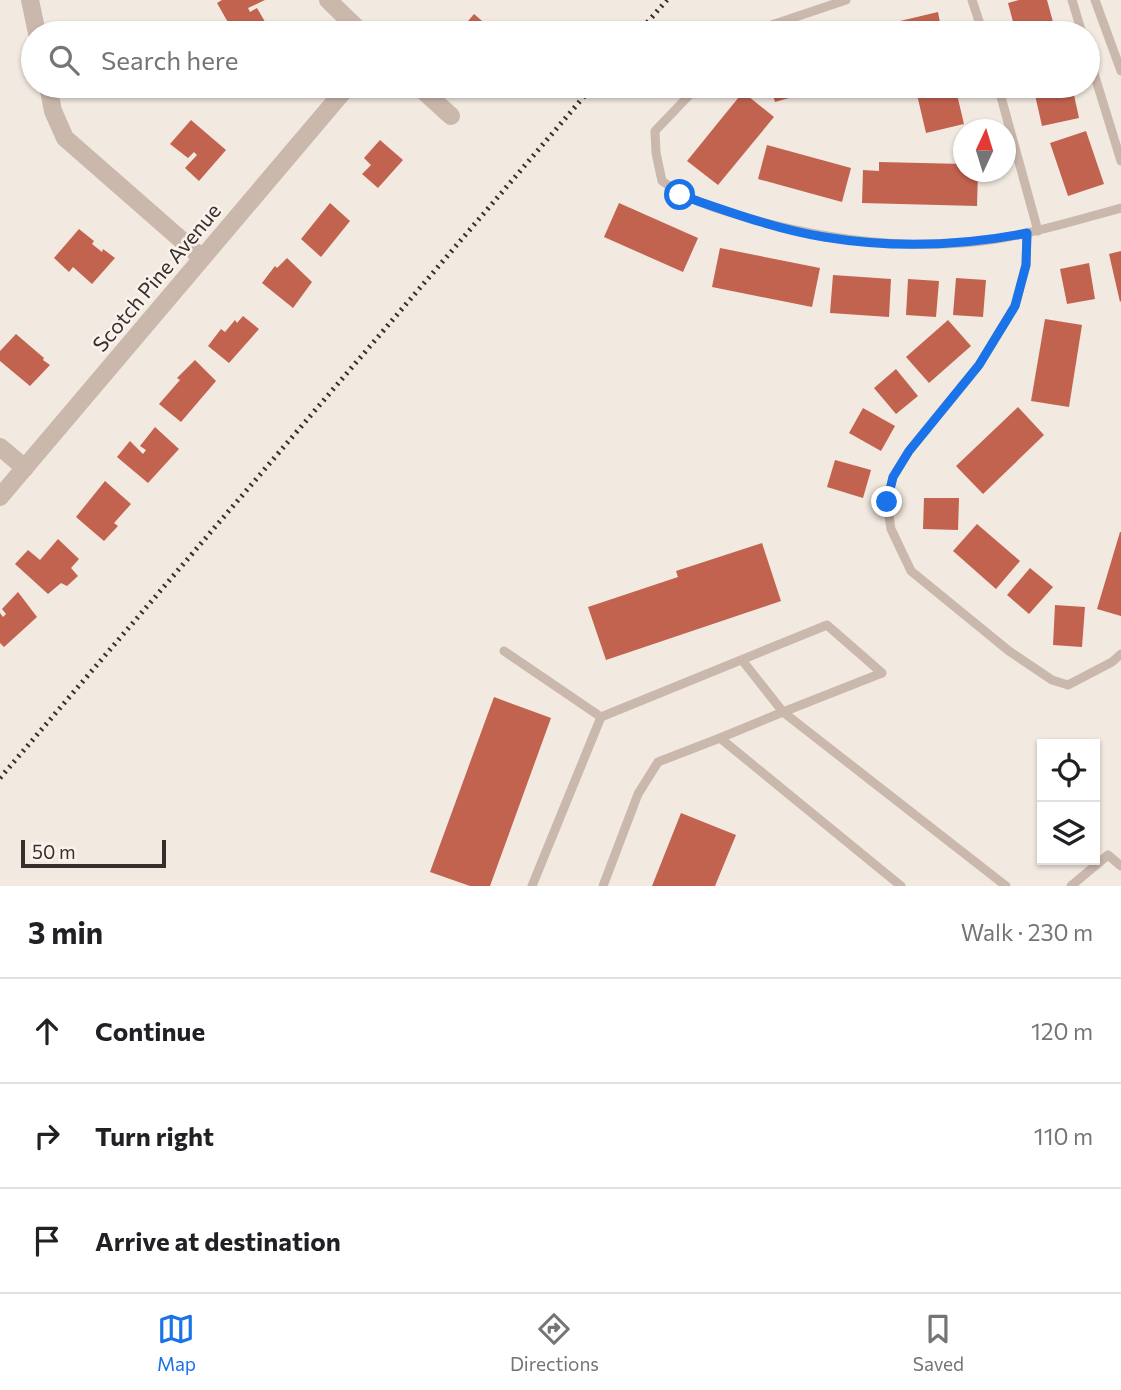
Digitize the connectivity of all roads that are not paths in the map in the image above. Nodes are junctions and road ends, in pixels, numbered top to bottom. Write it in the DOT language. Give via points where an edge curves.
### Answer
graph roads {
  1 [pos="30,0"];
  2 [pos="328,0"];
  3 [pos="846,0"];
  4 [pos="972,0"];
  5 [pos="1072,0"];
  6 [pos="1095,0"];
  7 [pos="34,21"];
  8 [pos="350,21"];
  9 [pos="784,21"];
  10 [pos="980,21"];
  11 [pos="1078,21"];
  12 [pos="1121,71"];
  13 [pos="1100,93"];
  14 [pos="50,98"];
  15 [pos="338,98"];
  16 [pos="431,98"];
  17 [pos="687,98"];
  18 [pos="1001,98"];
  19 [pos="451,116"];
  20 [pos="1121,161"];
  21 [pos="1121,208"];
  22 [pos="1038,231"];
  23 [pos="1027,233"];
  24 [pos="202,258"];
  25 [pos="0,447"];
  26 [pos="24,468"];
  27 [pos="0,497"];
  28 [pos="505,651"];
  29 [pos="1121,654"];
  30 [pos="742,660"];
  31 [pos="783,712"];
  32 [pos="601,718"];
  33 [pos="720,738"];
  34 [pos="1121,866"];
  35 [pos="532,886"];
  36 [pos="603,886"];
  37 [pos="901,886"];
  38 [pos="1006,886"];
  39 [pos="1072,886"];
  1 -- 7 [label="street"];
  2 -- 8 [label="street"];
  3 -- 9 [label="lane"];
  4 -- 10 [label="lane"];
  5 -- 11 [label="lane"];
  6 -- 12 [label="lane"];
  13 -- 20 [label="lane"];
  14 -- 24 [label="street" via="65,138"];
  15 -- 24 [label="street, Scotch Pine Avenue"];
  16 -- 19 [label="street"];
  17 -- 23 [label="lane" via="655,131 662,181 680,195 739,216 824,237 918,245"];
  18 -- 22 [label="lane"];
  21 -- 22 [label="lane"];
  22 -- 23 [label="lane"];
  23 -- 29 [label="lane" via="1026,265 1015,306 979,365 893,477 887,502 891,529 911,571 1052,680 1069,685"];
  24 -- 26 [label="street, Scotch Pine Avenue"];
  25 -- 26 [label="street"];
  26 -- 27 [label="street, Scotch Pine Avenue"];
  28 -- 32 [label="lane"];
  30 -- 31 [label="lane"];
  30 -- 31 [label="lane" via="827,625 881,673"];
  30 -- 32 [label="lane"];
  31 -- 33 [label="lane"];
  31 -- 38 [label="lane"];
  32 -- 35 [label="lane"];
  33 -- 36 [label="lane" via="658,762 638,794"];
  33 -- 37 [label="lane"];
  34 -- 39 [label="lane" via="1108,855"];
}
